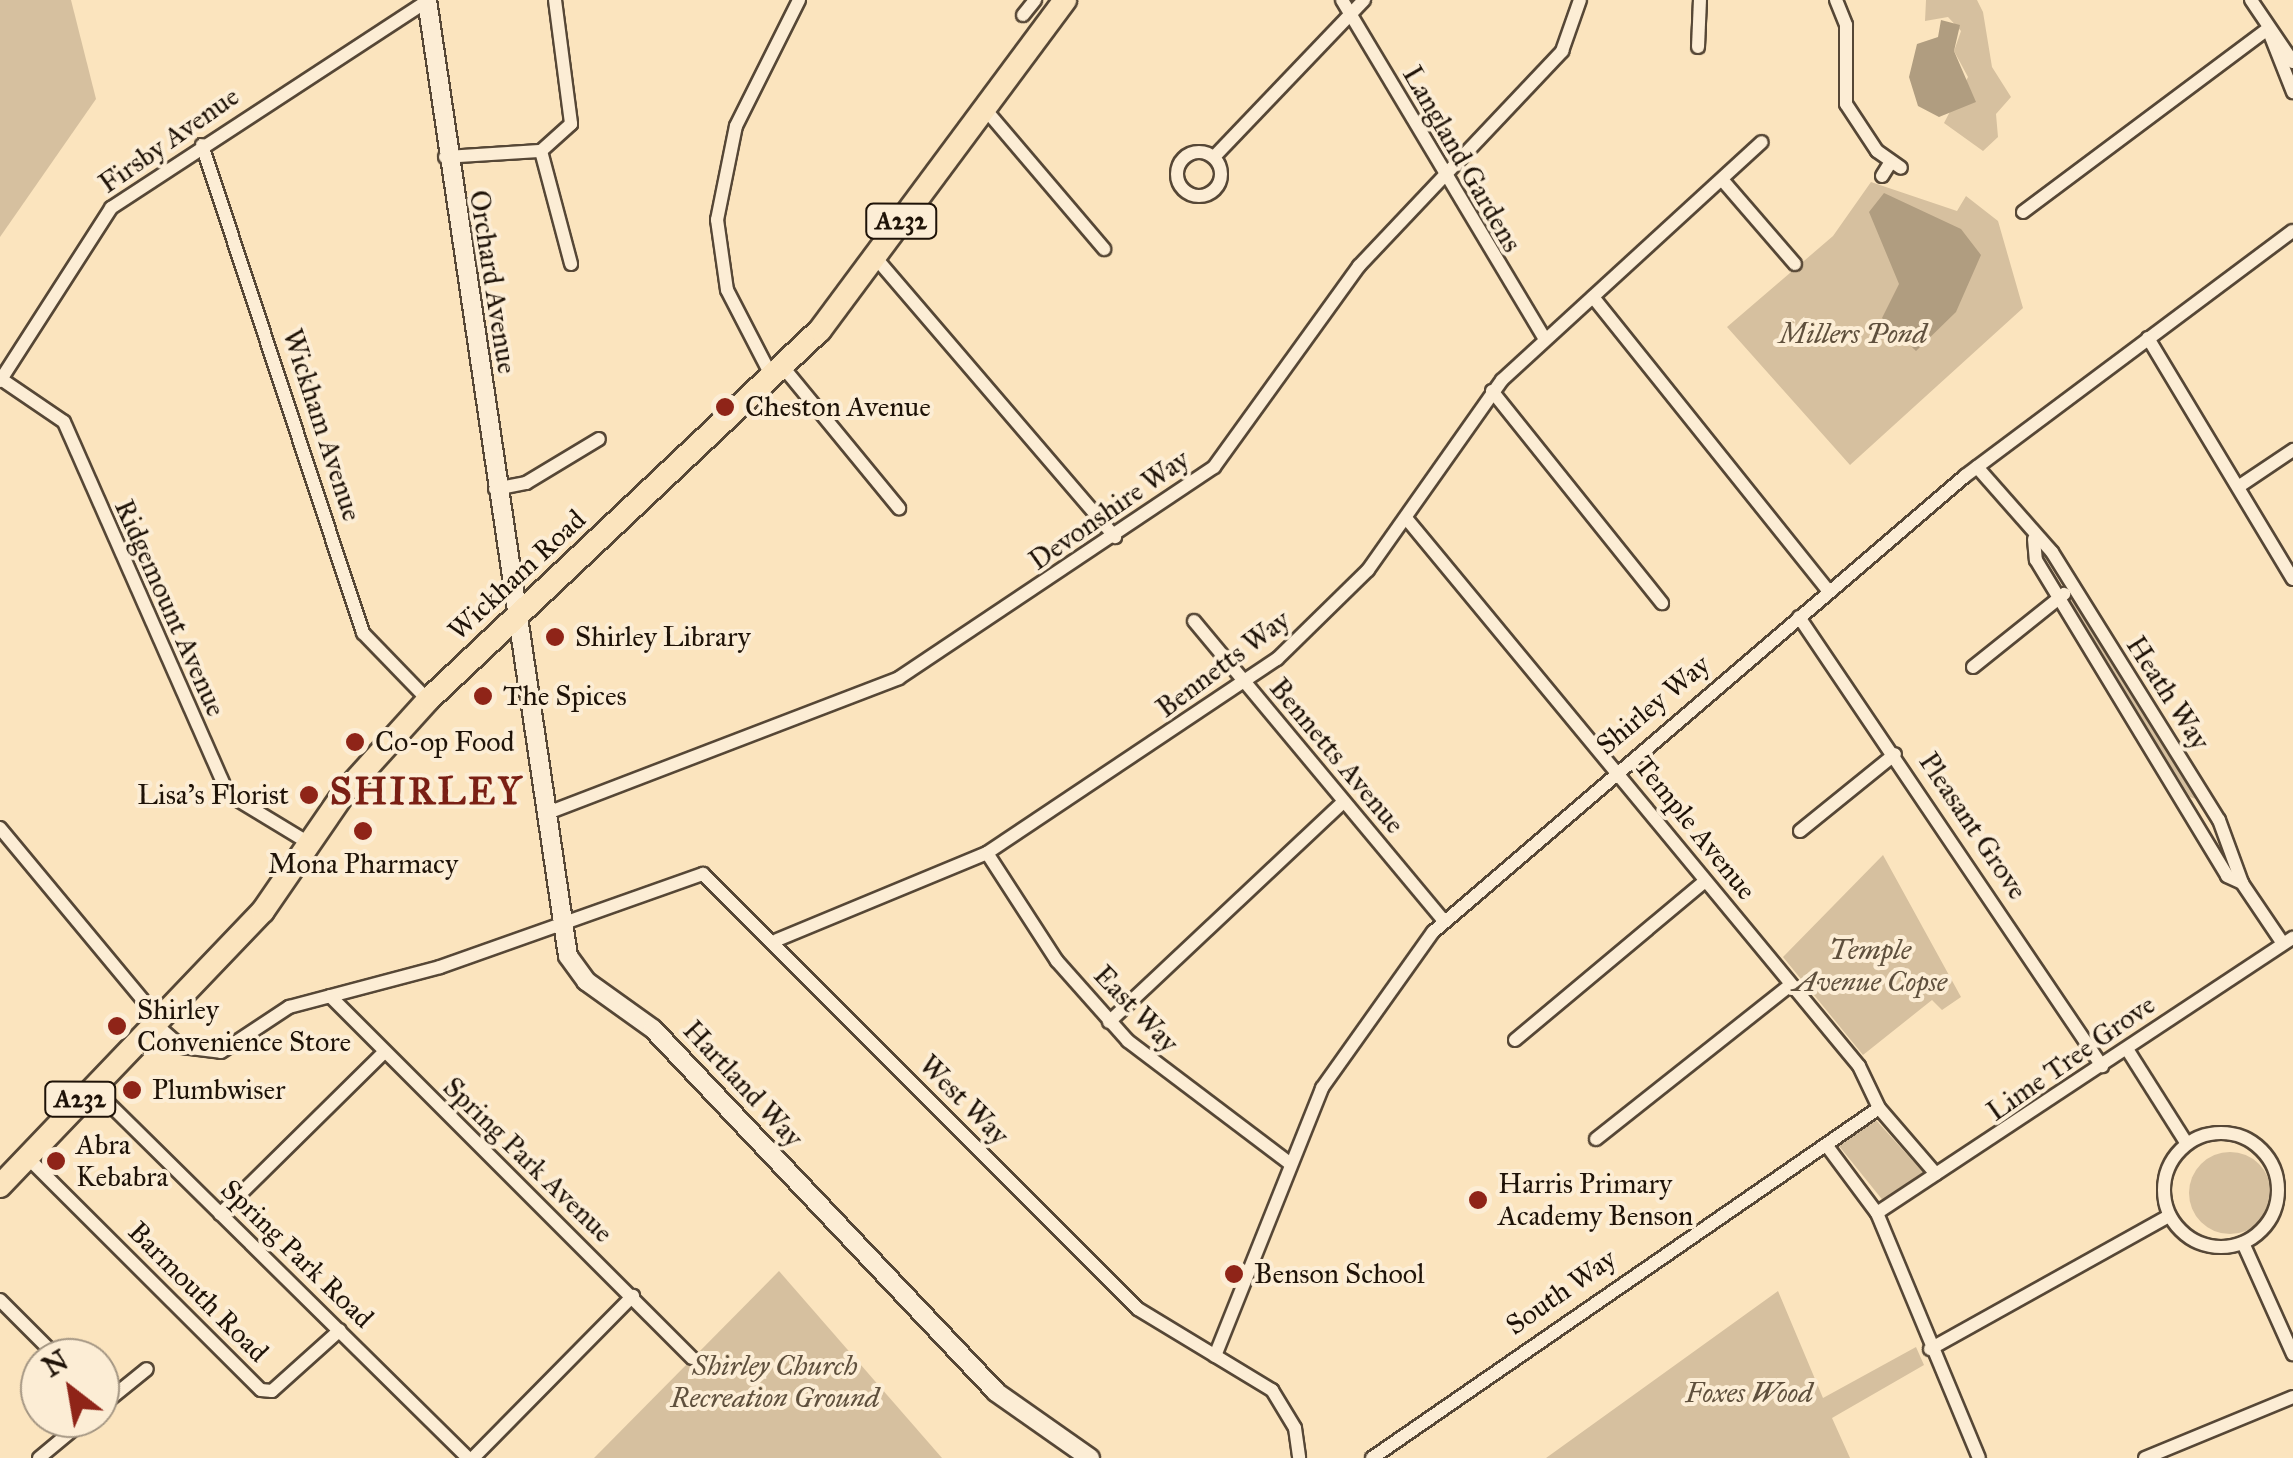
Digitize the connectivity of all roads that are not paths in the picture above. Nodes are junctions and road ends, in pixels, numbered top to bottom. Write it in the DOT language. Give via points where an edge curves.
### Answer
graph roads {
  1 [pos="427,0"];
  2 [pos="555,0"];
  3 [pos="799,0"];
  4 [pos="1035,0"];
  5 [pos="1064,0"];
  6 [pos="1342,0"];
  7 [pos="1364,0"];
  8 [pos="1580,0"];
  9 [pos="1700,0"];
  10 [pos="1836,0"];
  11 [pos="2250,0"];
  12 [pos="1024,15"];
  13 [pos="1350,15"];
  14 [pos="2268,28"];
  15 [pos="1698,47"];
  16 [pos="2293,62"];
  17 [pos="2293,92"];
  18 [pos="985,109"];
  19 [pos="1762,142"];
  20 [pos="202,145"];
  21 [pos="541,151"];
  22 [pos="445,157"];
  23 [pos="1214,157"];
  24 [pos="1882,176"];
  25 [pos="1442,177"];
  26 [pos="1725,183"];
  27 [pos="2023,212"];
  28 [pos="2293,231"];
  29 [pos="1104,250"];
  30 [pos="875,256"];
  31 [pos="572,264"];
  32 [pos="1795,264"];
  33 [pos="1593,297"];
  34 [pos="2148,338"];
  35 [pos="1545,339"];
  36 [pos="778,372"];
  37 [pos="1,380"];
  38 [pos="1492,391"];
  39 [pos="599,439"];
  40 [pos="2293,450"];
  41 [pos="1976,467"];
  42 [pos="2241,486"];
  43 [pos="495,489"];
  44 [pos="899,508"];
  45 [pos="1406,518"];
  46 [pos="1115,537"];
  47 [pos="2034,539"];
  48 [pos="506,573"];
  49 [pos="2293,579"];
  50 [pos="549,585"];
  51 [pos="2074,588"];
  52 [pos="1828,590"];
  53 [pos="2059,597"];
  54 [pos="1662,604"];
  55 [pos="515,616"];
  56 [pos="1799,617"];
  57 [pos="1194,620"];
  58 [pos="476,652"];
  59 [pos="523,662"];
  60 [pos="1973,667"];
  61 [pos="1244,684"];
  62 [pos="428,700"];
  63 [pos="1894,754"];
  64 [pos="1615,770"];
  65 [pos="2206,800"];
  66 [pos="1342,802"];
  67 [pos="2192,809"];
  68 [pos="545,814"];
  69 [pos="0,828"];
  70 [pos="1800,832"];
  71 [pos="309,844"];
  72 [pos="987,853"];
  73 [pos="1705,881"];
  74 [pos="2242,883"];
  75 [pos="560,922"];
  76 [pos="1444,922"];
  77 [pos="777,940"];
  78 [pos="2287,940"];
  79 [pos="1790,985"];
  80 [pos="330,996"];
  81 [pos="155,1020"];
  82 [pos="1110,1022"];
  83 [pos="1515,1040"];
  84 [pos="2126,1049"];
  85 [pos="382,1054"];
  86 [pos="2102,1066"];
  87 [pos="91,1086"];
  88 [pos="1880,1108"];
  89 [pos="1596,1139"];
  90 [pos="2186,1144"];
  91 [pos="1828,1146"];
  92 [pos="27,1158"];
  93 [pos="1288,1162"];
  94 [pos="1936,1174"];
  95 [pos="3,1176"];
  96 [pos="1877,1213"];
  97 [pos="220,1214"];
  98 [pos="2169,1216"];
  99 [pos="2243,1243"];
  100 [pos="633,1296"];
  101 [pos="0,1300"];
  102 [pos="340,1330"];
  103 [pos="38,1338"];
  104 [pos="1930,1349"];
  105 [pos="2293,1354"];
  106 [pos="1216,1356"];
  107 [pos="692,1358"];
  108 [pos="146,1368"];
  109 [pos="120,1389"];
  110 [pos="2293,1396"];
  111 [pos="63,1438"];
  112 [pos="1301,1456"];
  113 [pos="39,1458"];
  114 [pos="470,1458"];
  115 [pos="1090,1458"];
  116 [pos="1372,1458"];
  117 [pos="1979,1458"];
  118 [pos="2145,1458"];
  1 -- 20 [label="street, Firsby Avenue"];
  1 -- 22 [label="street, Orchard Avenue"];
  2 -- 21 [label="street" via="571,124"];
  3 -- 36 [label="street" via="736,126 717,220 727,290"];
  4 -- 12 [label="street"];
  5 -- 18 [label="highway, Wickham Road / A232"];
  6 -- 13 [label="street, Langland Gardens"];
  7 -- 13 [label="street"];
  8 -- 25 [label="street, Devonshire Way" via="1562,51"];
  9 -- 15 [label="street"];
  10 -- 24 [label="street" via="1846,25 1843,96 1895,165"];
  11 -- 14 [label="street"];
  13 -- 23 [label="street"];
  13 -- 25 [label="street, Langland Gardens"];
  14 -- 16 [label="street"];
  14 -- 17 [label="street"];
  14 -- 27 [label="street"];
  18 -- 29 [label="street"];
  18 -- 30 [label="highway, Wickham Road / A232"];
  19 -- 26 [label="street, Bennetts Way"];
  20 -- 37 [label="street, Firsby Avenue" via="111,208"];
  20 -- 62 [label="street, Wickham Avenue" via="362,633"];
  21 -- 22 [label="street"];
  21 -- 31 [label="street"];
  22 -- 43 [label="street, Orchard Avenue"];
  25 -- 35 [label="street, Langland Gardens"];
  25 -- 46 [label="street, Devonshire Way" via="1359,266 1219,462"];
  26 -- 32 [label="street"];
  26 -- 33 [label="street, Bennetts Way"];
  28 -- 34 [label="street, Shirley Way"];
  30 -- 36 [label="highway, Wickham Road / A232"];
  30 -- 46 [label="street"];
  33 -- 35 [label="street, Bennetts Way"];
  33 -- 52 [label="street"];
  34 -- 41 [label="street, Shirley Way"];
  34 -- 42 [label="street"];
  35 -- 38 [label="street, Bennetts Way"];
  36 -- 44 [label="street"];
  36 -- 50 [label="highway, Wickham Road / A232"];
  37 -- 71 [label="street, Ridgemount Avenue" via="64,422 130,592 228,794"];
  38 -- 45 [label="street, Bennetts Way"];
  38 -- 54 [label="street"];
  39 -- 43 [label="street" via="526,483"];
  40 -- 42 [label="street"];
  41 -- 47 [label="street, Heath Way"];
  41 -- 52 [label="street, Shirley Way"];
  42 -- 49 [label="street"];
  43 -- 48 [label="street, Orchard Avenue"];
  45 -- 61 [label="street, Bennetts Way" via="1327,615"];
  45 -- 64 [label="street, Temple Avenue"];
  46 -- 68 [label="street, Devonshire Way" via="899,678"];
  47 -- 51 [label="street, Heath Way"];
  47 -- 53 [label="street, Heath Way"];
  48 -- 50 [label="street" via="525,586"];
  48 -- 55 [label="street, Orchard Avenue"];
  50 -- 55 [label="highway, Wickham Road / A232"];
  51 -- 53 [label="street"];
  51 -- 65 [label="street, Heath Way"];
  52 -- 56 [label="street, Shirley Way"];
  53 -- 60 [label="street"];
  53 -- 67 [label="street, Heath Way"];
  55 -- 58 [label="highway, Wickham Road / A232"];
  55 -- 59 [label="street, Hartland Way"];
  56 -- 63 [label="street, Pleasant Grove"];
  56 -- 64 [label="street, Shirley Way"];
  57 -- 61 [label="street, Bennetts Avenue"];
  58 -- 59 [label="street" via="505,648"];
  58 -- 62 [label="highway, Wickham Road / A232"];
  59 -- 68 [label="street, Hartland Way"];
  61 -- 66 [label="street, Bennetts Avenue"];
  61 -- 72 [label="street, Bennetts Way"];
  62 -- 71 [label="highway, Wickham Road / A232"];
  63 -- 70 [label="street"];
  63 -- 86 [label="street, Pleasant Grove"];
  64 -- 73 [label="street, Temple Avenue"];
  64 -- 76 [label="street, Shirley Way"];
  65 -- 67 [label="street"];
  65 -- 74 [label="street, Heath Way" via="2243,868"];
  66 -- 76 [label="street, Bennetts Avenue"];
  66 -- 82 [label="street"];
  67 -- 74 [label="street, Heath Way" via="2227,876"];
  68 -- 75 [label="street, Hartland Way"];
  69 -- 81 [label="street"];
  71 -- 81 [label="highway, Wickham Road / A232" via="263,910"];
  72 -- 77 [label="street, Bennetts Way"];
  72 -- 82 [label="street, East Way"];
  73 -- 79 [label="street, Temple Avenue"];
  73 -- 83 [label="street"];
  74 -- 78 [label="street, Heath Way"];
  75 -- 77 [label="street, West Way" via="699,873"];
  75 -- 80 [label="street"];
  75 -- 115 [label="street, Hartland Way" via="586,982 653,1029 996,1392"];
  76 -- 93 [label="street, Shirley Way" via="1345,1046"];
  77 -- 106 [label="street, West Way" via="1138,1309"];
  78 -- 84 [label="street, Lime Tree Grove"];
  79 -- 88 [label="street, Temple Avenue" via="1866,1076"];
  79 -- 89 [label="street"];
  80 -- 81 [label="street" via="280,1011 239,1045 211,1054 182,1048"];
  80 -- 85 [label="street, Spring Park Avenue"];
  81 -- 87 [label="highway, Wickham Road / A232"];
  82 -- 93 [label="street, East Way" via="1190,1096"];
  84 -- 86 [label="street, Lime Tree Grove"];
  84 -- 90 [label="street"];
  85 -- 97 [label="street"];
  85 -- 100 [label="street, Spring Park Avenue"];
  86 -- 94 [label="street, Lime Tree Grove"];
  87 -- 92 [label="highway, Wickham Road / A232"];
  87 -- 97 [label="street, Spring Park Road"];
  88 -- 91 [label="street, South Way"];
  88 -- 94 [label="street, Temple Avenue"];
  90 -- 98 [label="street" via="2166,1172"];
  90 -- 99 [label="street" via="2232,1134 2270,1161 2275,1208"];
  91 -- 96 [label="street"];
  91 -- 116 [label="street, South Way" via="1800,1154"];
  92 -- 95 [label="highway, Wickham Road / A232"];
  92 -- 102 [label="street, Barmouth Road" via="261,1390 275,1388"];
  93 -- 106 [label="street, Shirley Way"];
  94 -- 96 [label="street, Lime Tree Grove"];
  96 -- 104 [label="street"];
  97 -- 102 [label="street, Spring Park Road"];
  98 -- 99 [label="street" via="2193,1240"];
  98 -- 104 [label="street"];
  99 -- 105 [label="street"];
  100 -- 107 [label="street, Spring Park Avenue"];
  100 -- 114 [label="street"];
  101 -- 103 [label="street"];
  102 -- 114 [label="street, Spring Park Road"];
  104 -- 117 [label="street"];
  106 -- 112 [label="street, West Way" via="1272,1390"];
  108 -- 109 [label="street"];
  110 -- 118 [label="street"];
  111 -- 113 [label="street"];
}
